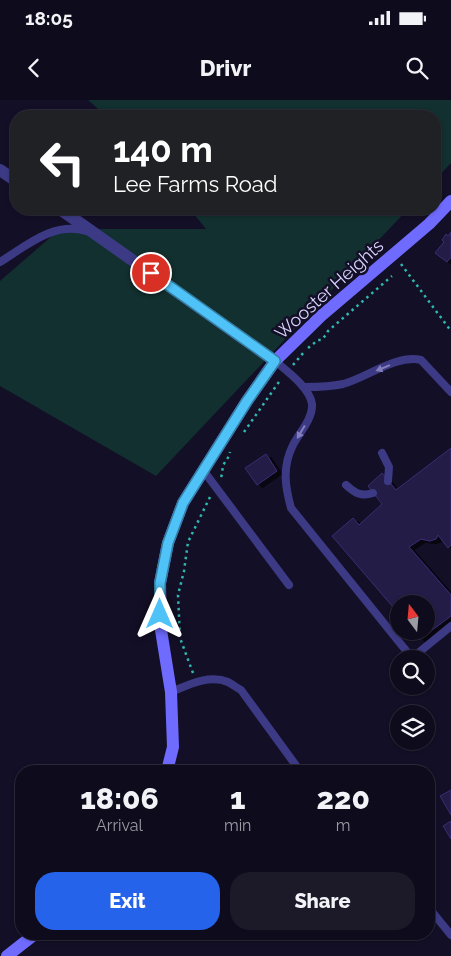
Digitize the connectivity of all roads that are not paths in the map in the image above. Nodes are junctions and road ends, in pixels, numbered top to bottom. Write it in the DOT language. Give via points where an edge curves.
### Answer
graph roads {
  1 [pos="451,200"];
  2 [pos="441,211"];
  3 [pos="69,215"];
  4 [pos="437,215"];
  5 [pos="104,240"];
  6 [pos="0,262"];
  7 [pos="275,361"];
  8 [pos="304,387"];
  9 [pos="451,392"];
  10 [pos="382,453"];
  11 [pos="203,470"];
  12 [pos="388,481"];
  13 [pos="346,485"];
  14 [pos="373,493"];
  15 [pos="289,585"];
  16 [pos="451,626"];
  17 [pos="171,692"];
  18 [pos="169,765"];
  19 [pos="296,765"];
  20 [pos="435,915"];
  21 [pos="451,935"];
  22 [pos="27,940"];
  23 [pos="7,956"];
  1 -- 2 [label="main road, Wooster Heights"];
  3 -- 5 [label="street"];
  4 -- 7 [label="main road, Wooster Heights" via="321,316"];
  5 -- 6 [label="lane" via="83,230 60,229 38,238"];
  5 -- 7 [label="street"];
  7 -- 8 [label="lane"];
  7 -- 11 [label="main road, Wooster Heights"];
  9 -- 8 [label="lane, one-way" via="420,360 414,358 396,362 345,384"];
  8 -- 16 [label="lane, one-way" via="312,404 310,416 292,446 285,468 291,508 412,658"];
  10 -- 12 [label="lane" via="389,467"];
  11 -- 15 [label="lane"];
  11 -- 17 [label="main road, Wooster Heights" via="183,503 168,543 160,583 160,630"];
  13 -- 14 [label="lane" via="365,496"];
  17 -- 18 [label="main road, Wooster Heights" via="173,747"];
  17 -- 19 [label="lane" via="196,681 215,679 241,690"];
  20 -- 21 [label="lane"];
  22 -- 23 [label="main road"];
}
